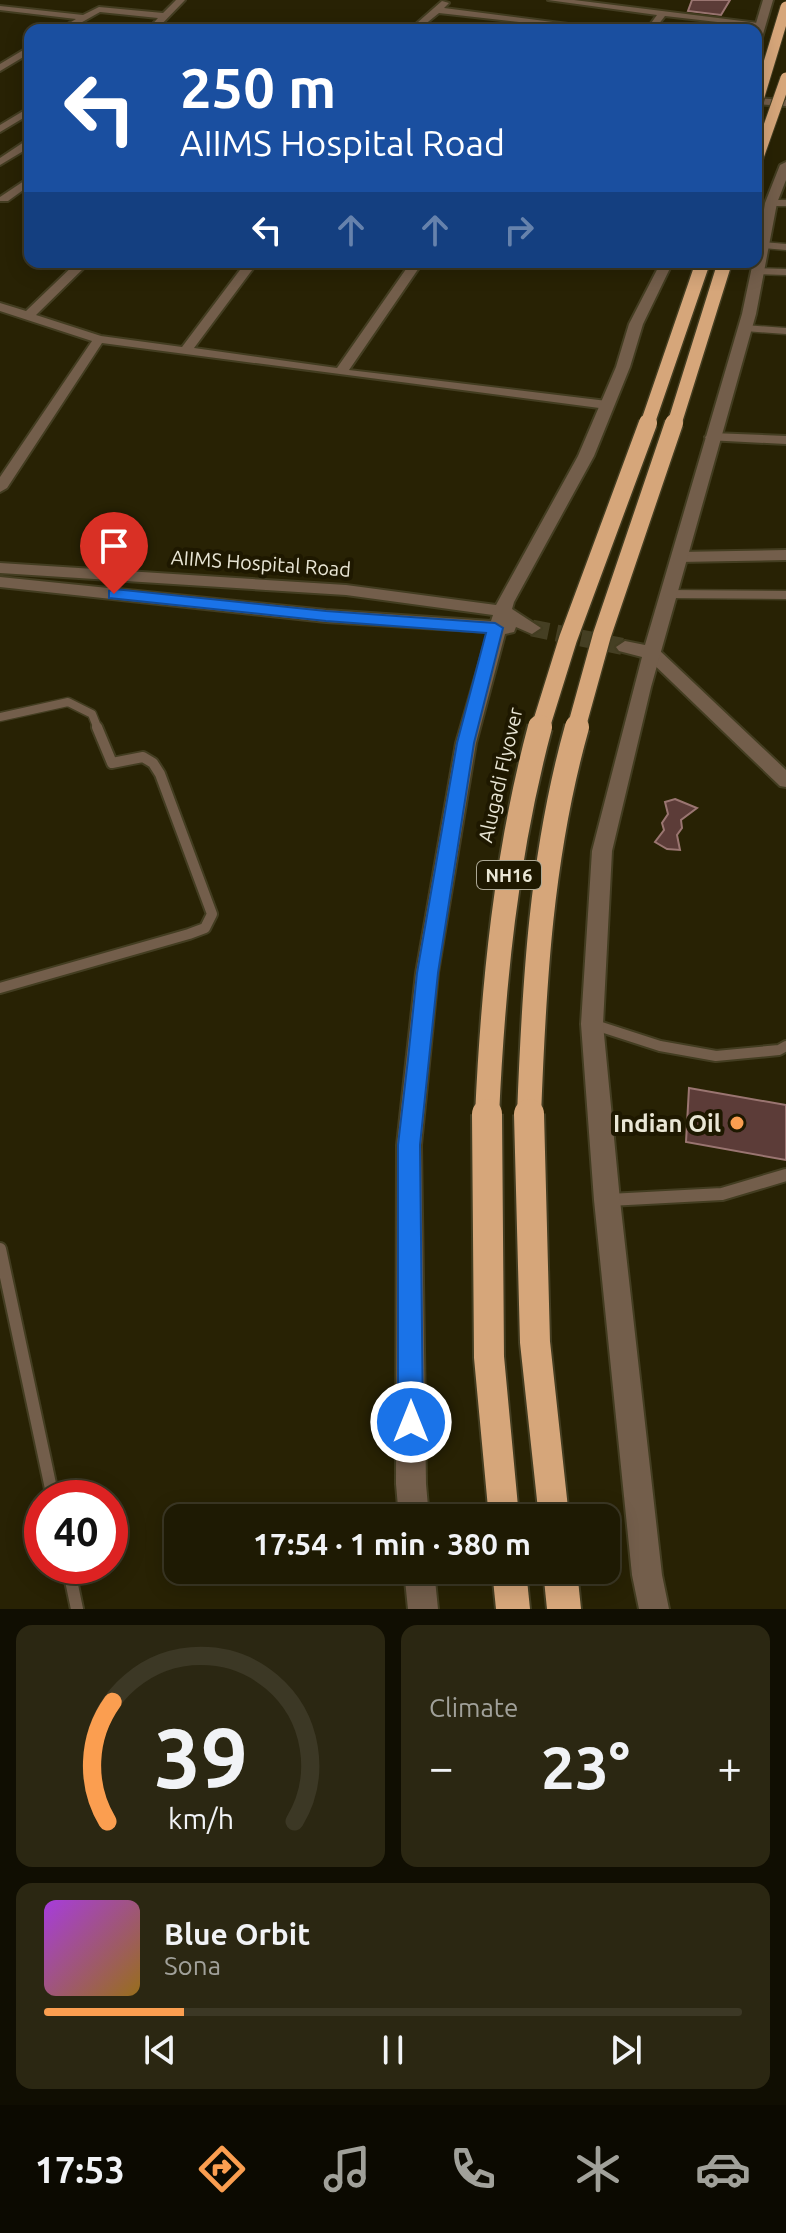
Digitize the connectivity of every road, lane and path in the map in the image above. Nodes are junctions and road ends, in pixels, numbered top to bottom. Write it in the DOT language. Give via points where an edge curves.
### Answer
graph roads {
  1 [pos="41,0"];
  2 [pos="181,0"];
  3 [pos="448,0"];
  4 [pos="552,0"];
  5 [pos="768,0"];
  6 [pos="786,7"];
  7 [pos="0,8"];
  8 [pos="23,10"];
  9 [pos="437,10"];
  10 [pos="663,13"];
  11 [pos="164,16"];
  12 [pos="83,17"];
  13 [pos="72,24"];
  14 [pos="157,24"];
  15 [pos="420,24"];
  16 [pos="559,24"];
  17 [pos="655,24"];
  18 [pos="761,24"];
  19 [pos="24,53"];
  20 [pos="0,68"];
  21 [pos="786,78"];
  22 [pos="762,84"];
  23 [pos="762,103"];
  24 [pos="786,103"];
  25 [pos="24,114"];
  26 [pos="0,129"];
  27 [pos="8,142"];
  28 [pos="24,144"];
  29 [pos="762,146"];
  30 [pos="24,147"];
  31 [pos="0,162"];
  32 [pos="786,165"];
  33 [pos="24,184"];
  34 [pos="4,199"];
  35 [pos="779,203"];
  36 [pos="763,245"];
  37 [pos="786,247"];
  38 [pos="762,250"];
  39 [pos="78,268"];
  40 [pos="248,268"];
  41 [pos="413,268"];
  42 [pos="664,268"];
  43 [pos="701,268"];
  44 [pos="723,268"];
  45 [pos="759,268"];
  46 [pos="758,271"];
  47 [pos="786,272"];
  48 [pos="0,307"];
  49 [pos="28,316"];
  50 [pos="745,328"];
  51 [pos="786,331"];
  52 [pos="99,339"];
  53 [pos="186,350"];
  54 [pos="341,372"];
  55 [pos="607,405"];
  56 [pos="712,437"];
  57 [pos="786,440"];
  58 [pos="0,488"];
  59 [pos="786,555"];
  60 [pos="678,557"];
  61 [pos="0,568"];
  62 [pos="0,582"];
  63 [pos="668,594"];
  64 [pos="786,595"];
  65 [pos="498,620"];
  66 [pos="625,647"];
  67 [pos="652,653"];
  68 [pos="0,717"];
  69 [pos="786,781"];
  70 [pos="0,988"];
  71 [pos="592,1024"];
  72 [pos="786,1046"];
  73 [pos="786,1175"];
  74 [pos="607,1200"];
  75 [pos="0,1249"];
  76 [pos="49,1480"];
  77 [pos="413,1504"];
  78 [pos="503,1504"];
  79 [pos="552,1504"];
  80 [pos="72,1584"];
  81 [pos="420,1584"];
  82 [pos="510,1584"];
  83 [pos="561,1584"];
  84 [pos="77,1609"];
  85 [pos="423,1609"];
  86 [pos="513,1609"];
  87 [pos="564,1609"];
  88 [pos="654,1609"];
  1 -- 8 [label="street"];
  2 -- 11 [label="street"];
  3 -- 9 [label="street"];
  4 -- 10 [label="street"];
  5 -- 18 [label="street"];
  6 -- 22 [label="highway, bridge"];
  7 -- 8 [label="street"];
  8 -- 12 [label="street"];
  9 -- 15 [label="street"];
  9 -- 16 [label="street"];
  10 -- 17 [label="street"];
  10 -- 18 [label="street"];
  11 -- 12 [label="street" via="99,9"];
  11 -- 14 [label="street"];
  12 -- 13 [label="street"];
  19 -- 20 [label="street"];
  21 -- 29 [label="highway, bridge"];
  23 -- 24 [label="street"];
  25 -- 26 [label="street"];
  27 -- 28 [label="street"];
  30 -- 31 [label="street"];
  32 -- 35 [label="street"];
  33 -- 34 [label="street"];
  35 -- 36 [label="street"];
  36 -- 37 [label="lane"];
  36 -- 38 [label="street"];
  39 -- 49 [label="street"];
  40 -- 53 [label="street"];
  41 -- 54 [label="street"];
  42 -- 55 [label="street" via="636,324"];
  43 -- 78 [label="highway, Alugadi Flyover / NH16, bridge" via="537,736 514,840 498,960 486,1133 489,1359"];
  44 -- 79 [label="highway, NH16, bridge" via="602,635 549,847 535,967 528,1131 535,1342"];
  45 -- 46 [label="street"];
  46 -- 47 [label="lane"];
  46 -- 50 [label="street"];
  48 -- 49 [label="street"];
  49 -- 52 [label="street"];
  50 -- 51 [label="lane"];
  50 -- 56 [label="street"];
  52 -- 53 [label="street"];
  52 -- 58 [label="street"];
  53 -- 54 [label="street"];
  54 -- 55 [label="street"];
  55 -- 65 [label="street" via="586,456 527,557"];
  56 -- 57 [label="street"];
  56 -- 60 [label="street"];
  59 -- 60 [label="street"];
  60 -- 63 [label="street"];
  61 -- 65 [label="street, AIIMS Hospital Road" via="346,590"];
  62 -- 65 [label="street" via="326,616"];
  63 -- 64 [label="lane"];
  63 -- 67 [label="street"];
  65 -- 77 [label="street" via="466,743 427,973 409,1145"];
  66 -- 67 [label="street"];
  67 -- 69 [label="street"];
  67 -- 71 [label="street" via="602,851"];
  68 -- 70 [label="lane" via="68,702 92,714 112,763 143,757 153,763 212,914 205,928 189,934"];
  71 -- 72 [label="lane" via="660,1046 716,1056"];
  71 -- 74 [label="street"];
  73 -- 74 [label="lane" via="761,1187 709,1196"];
  74 -- 88 [label="street"];
  75 -- 76 [label="lane"];
  80 -- 84 [label="lane"];
  81 -- 85 [label="street"];
  82 -- 86 [label="highway"];
  83 -- 87 [label="highway"];
}
